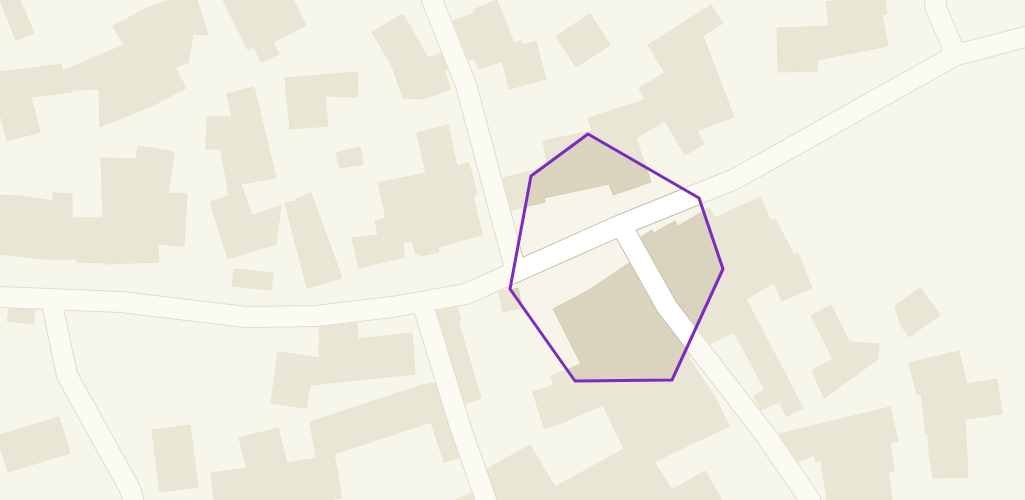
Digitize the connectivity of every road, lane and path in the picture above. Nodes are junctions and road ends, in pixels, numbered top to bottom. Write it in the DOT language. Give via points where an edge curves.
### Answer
graph roads {
  1 [pos="432,0"];
  2 [pos="936,0"];
  3 [pos="1025,37"];
  4 [pos="956,55"];
  5 [pos="620,225"];
  6 [pos="516,272"];
  7 [pos="0,297"];
  8 [pos="51,299"];
  9 [pos="422,302"];
  10 [pos="133,500"];
  11 [pos="486,500"];
  12 [pos="810,500"];
  1 -- 6 [label="street" via="466,85"];
  2 -- 4 [label="street" via="935,6"];
  3 -- 4 [label="street"];
  4 -- 5 [label="street" via="735,178"];
  5 -- 6 [label="street"];
  5 -- 12 [label="street" via="667,306 767,437"];
  6 -- 9 [label="street" via="466,294"];
  7 -- 8 [label="street"];
  8 -- 9 [label="street" via="122,302 246,316 316,316"];
  8 -- 10 [label="street" via="67,376 130,489"];
  9 -- 11 [label="street"];
}
